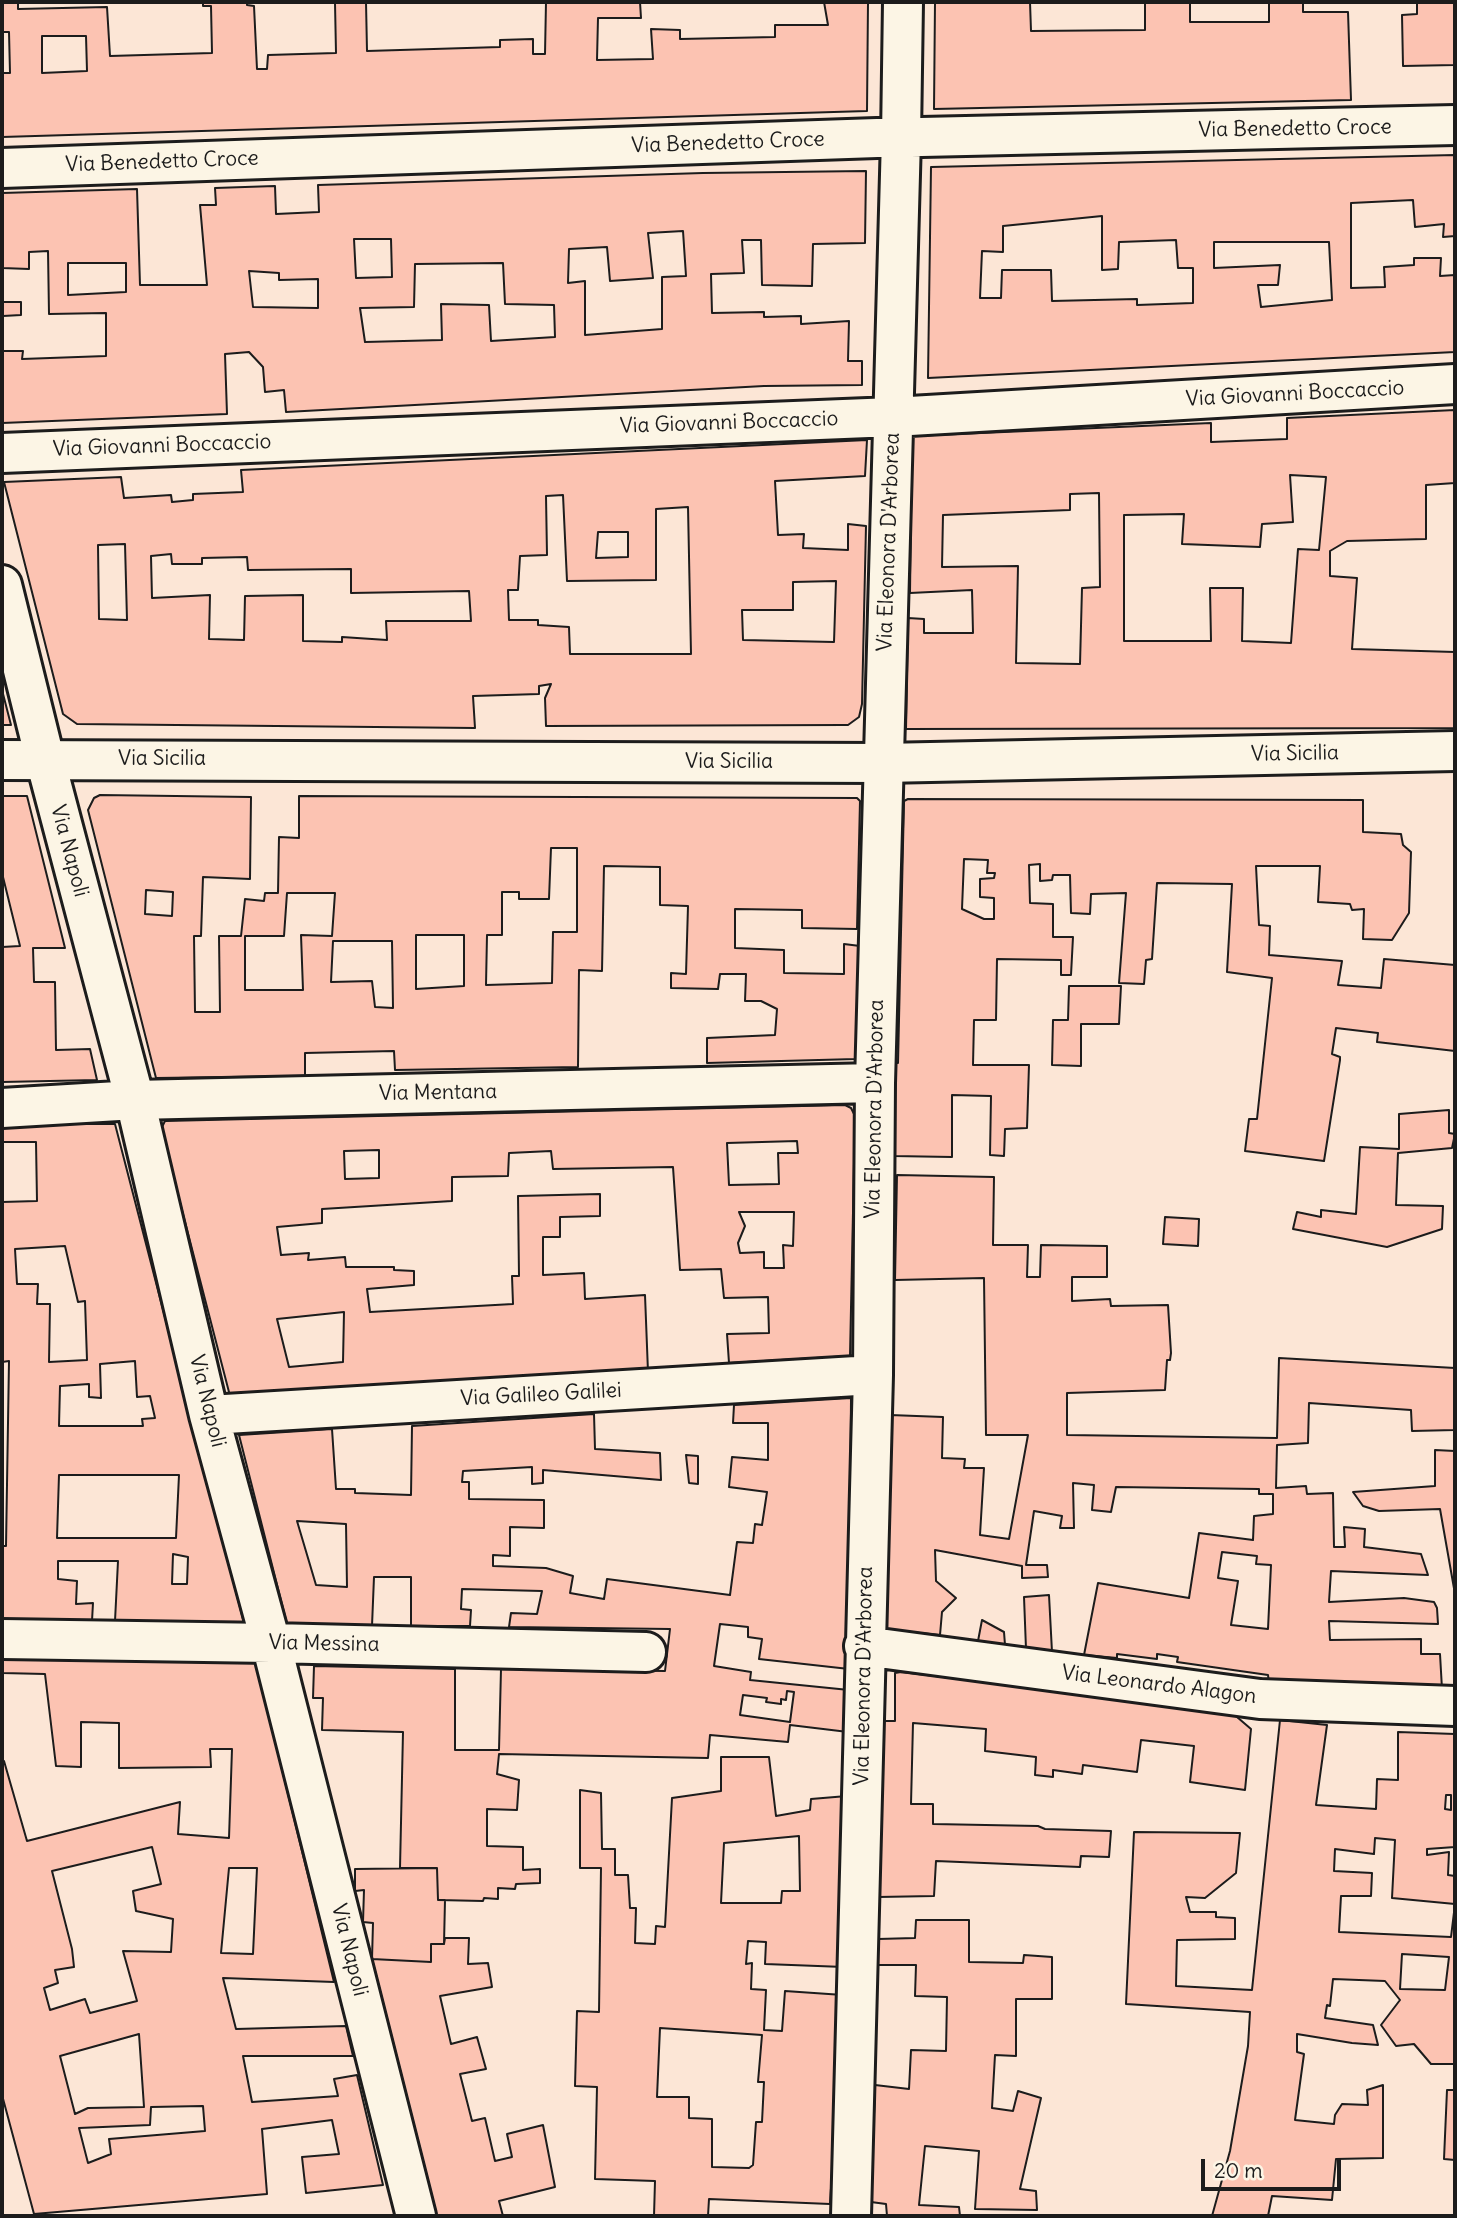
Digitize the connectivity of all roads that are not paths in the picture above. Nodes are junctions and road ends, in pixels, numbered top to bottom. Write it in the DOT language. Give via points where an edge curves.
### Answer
graph roads {
  1 [pos="903,2"];
  2 [pos="1455,125"];
  3 [pos="901,138"];
  4 [pos="2,168"];
  5 [pos="1455,384"];
  6 [pos="893,417"];
  7 [pos="2,453"];
  8 [pos="2,585"];
  9 [pos="1455,751"];
  10 [pos="45,759"];
  11 [pos="2,760"];
  12 [pos="883,763"];
  13 [pos="875,1083"];
  14 [pos="135,1100"];
  15 [pos="2,1108"];
  16 [pos="873,1375"];
  17 [pos="209,1415"];
  18 [pos="2,1639"];
  19 [pos="271,1643"];
  20 [pos="864,1646"];
  21 [pos="646,1652"];
  22 [pos="1455,1706"];
  23 [pos="406,2216"];
  24 [pos="851,2216"];
  1 -- 3 [label="street, Via Eleonora D'Arborea"];
  2 -- 3 [label="street, Via Benedetto Croce"];
  3 -- 4 [label="street, Via Benedetto Croce"];
  3 -- 6 [label="street, Via Eleonora D'Arborea"];
  5 -- 6 [label="street, Via Giovanni Boccaccio"];
  6 -- 7 [label="street, Via Giovanni Boccaccio"];
  6 -- 12 [label="street, Via Eleonora D'Arborea"];
  8 -- 10 [label="street, Via Napoli"];
  9 -- 12 [label="street, Via Sicilia"];
  10 -- 11 [label="street, Via Sicilia"];
  10 -- 12 [label="street, Via Sicilia"];
  10 -- 14 [label="street, Via Napoli"];
  12 -- 13 [label="street, Via Eleonora D'Arborea"];
  13 -- 14 [label="street, Via Mentana"];
  13 -- 16 [label="street, Via Eleonora D'Arborea"];
  14 -- 15 [label="street, Via Mentana"];
  14 -- 17 [label="street, Via Napoli"];
  16 -- 17 [label="street, Via Galileo Galilei"];
  16 -- 20 [label="street, Via Eleonora D'Arborea"];
  17 -- 19 [label="street, Via Napoli"];
  18 -- 19 [label="street, Via Messina"];
  19 -- 21 [label="street, Via Messina"];
  19 -- 23 [label="street, Via Napoli"];
  20 -- 22 [label="street, Via Leonardo Alagon" via="1260,1699"];
  20 -- 24 [label="street, Via Eleonora D'Arborea"];
}
